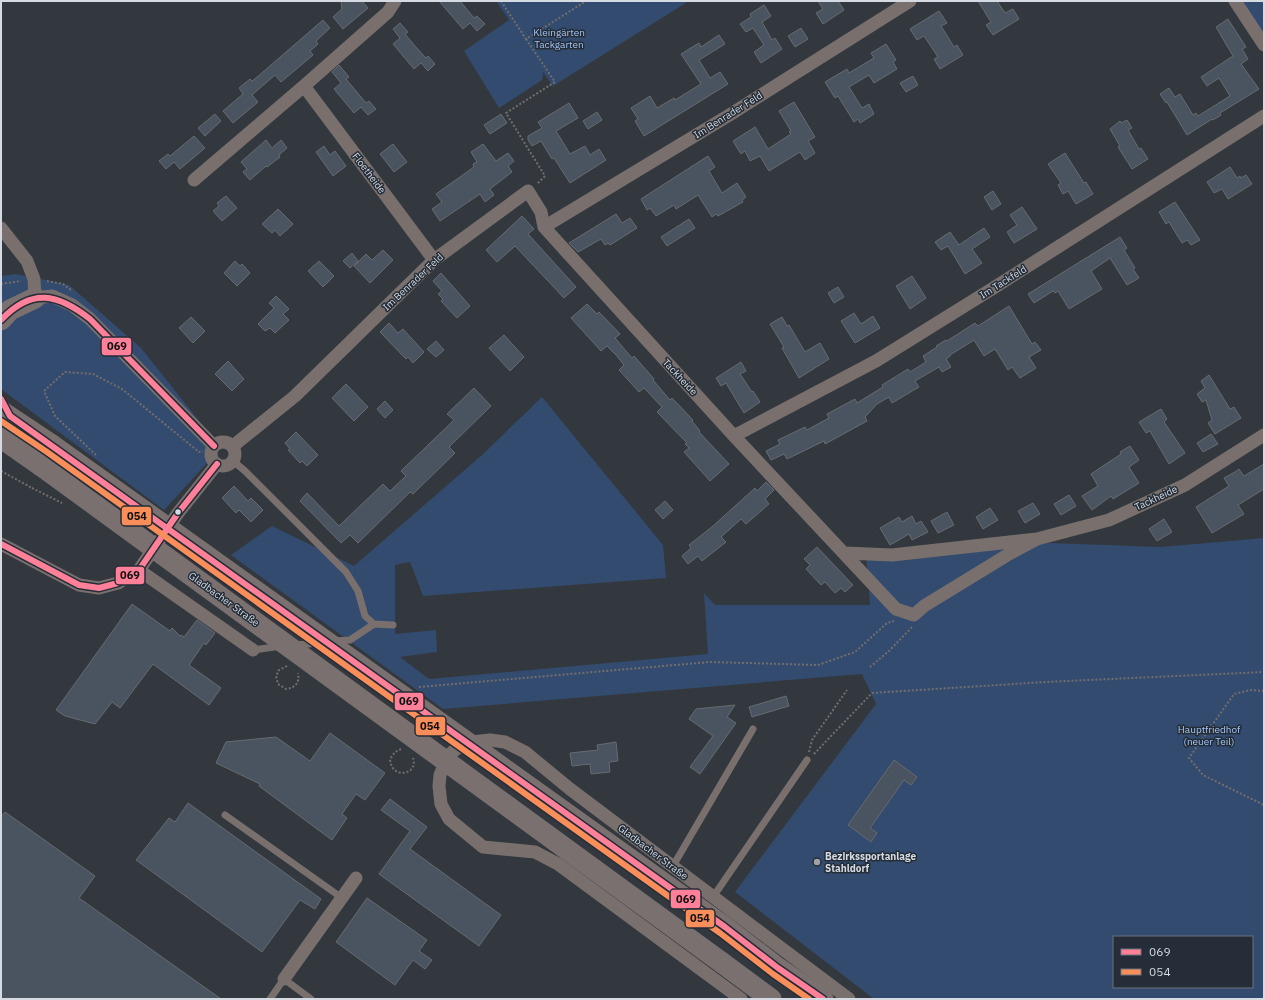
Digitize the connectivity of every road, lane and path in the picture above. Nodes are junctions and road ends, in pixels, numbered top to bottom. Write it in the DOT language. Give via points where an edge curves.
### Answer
graph roads {
  1 [pos="395,1"];
  2 [pos="500,1"];
  3 [pos="586,1"];
  4 [pos="910,1"];
  5 [pos="1235,1"];
  6 [pos="526,39"];
  7 [pos="1264,45"];
  8 [pos="304,86"];
  9 [pos="1264,116"];
  10 [pos="194,180"];
  11 [pos="528,191"];
  12 [pos="544,227"];
  13 [pos="1,228"];
  14 [pos="434,260"];
  15 [pos="36,298"];
  16 [pos="1,299"];
  17 [pos="1,320"];
  18 [pos="4,409"];
  19 [pos="1264,435"];
  20 [pos="734,436"];
  21 [pos="1,438"];
  22 [pos="214,446"];
  23 [pos="233,446"];
  24 [pos="100,458"];
  25 [pos="233,461"];
  26 [pos="217,464"];
  27 [pos="1,471"];
  28 [pos="32,488"];
  29 [pos="1037,539"];
  30 [pos="1,544"];
  31 [pos="845,553"];
  32 [pos="139,570"];
  33 [pos="914,615"];
  34 [pos="374,624"];
  35 [pos="393,625"];
  36 [pos="253,650"];
  37 [pos="292,666"];
  38 [pos="870,667"];
  39 [pos="298,670"];
  40 [pos="1264,672"];
  41 [pos="412,686"];
  42 [pos="847,690"];
  43 [pos="1264,691"];
  44 [pos="753,728"];
  45 [pos="401,749"];
  46 [pos="411,754"];
  47 [pos="807,760"];
  48 [pos="1264,806"];
  49 [pos="225,815"];
  50 [pos="673,866"];
  51 [pos="356,878"];
  52 [pos="713,897"];
  53 [pos="342,898"];
  54 [pos="284,979"];
  55 [pos="270,999"];
  56 [pos="312,999"];
  57 [pos="741,999"];
  58 [pos="771,999"];
  59 [pos="823,999"];
  60 [pos="849,999"];
  1 -- 8 [label="street" via="388,12"];
  2 -- 6 [label="path"];
  3 -- 6 [label="path"];
  4 -- 12 [label="street, Im Benrader Feld" via="731,114"];
  5 -- 7 [label="street"];
  6 -- 11 [label="path" via="554,82 506,113 545,176"];
  8 -- 10 [label="street"];
  8 -- 14 [label="street, Floetheide"];
  9 -- 20 [label="street, Im Tackfeld" via="876,361"];
  11 -- 12 [label="street, Tackheide" via="541,212"];
  11 -- 14 [label="street, Im Benrader Feld"];
  12 -- 20 [label="street, Tackheide"];
  13 -- 15 [label="street" via="27,261 34,279"];
  14 -- 23 [label="street, Im Benrader Feld" via="295,396"];
  15 -- 16 [label="main road"];
  15 -- 17 [label="main road" via="10,310"];
  15 -- 22 [label="street" via="52,296 72,305 90,319"];
  18 -- 59 [label="main road, Gladbacher Straße, bridge"];
  19 -- 29 [label="street, Tackheide" via="1185,485 1109,520"];
  20 -- 31 [label="street, Tackheide"];
  21 -- 58 [label="main road, Gladbacher Straße, bridge"];
  22 -- 23 [label="street" via="220,442 227,442"];
  22 -- 24 [label="path" via="199,452 122,389 93,374 64,372 44,391 55,416"];
  22 -- 26 [label="street" via="211,451 212,458"];
  23 -- 25 [label="street"];
  25 -- 26 [label="street" via="229,465"];
  25 -- 34 [label="lane" via="346,572 358,591 365,616"];
  26 -- 32 [label="street" via="178,513"];
  27 -- 28 [label="path"];
  29 -- 31 [label="street, Tackheide" via="892,555"];
  29 -- 33 [label="street, Tackheide" via="924,606"];
  30 -- 32 [label="street" via="79,585 99,588 118,583"];
  31 -- 33 [label="street, Tackheide" via="896,609"];
  32 -- 36 [label="street"];
  33 -- 38 [label="path" via="920,619"];
  33 -- 41 [label="path" via="887,623 855,652 818,665 710,662"];
  34 -- 35 [label="lane"];
  34 -- 36 [label="lane" via="350,640"];
  37 -- 39 [label="path, bridge" via="287,665 279,670 276,676 278,684 286,689 292,688 300,679"];
  40 -- 47 [label="path" via="1045,682 872,694"];
  42 -- 47 [label="path" via="812,740"];
  43 -- 48 [label="path" via="1250,690 1234,694 1189,758 1203,776"];
  44 -- 50 [label="lane"];
  45 -- 46 [label="path, bridge" via="390,759 392,769 396,771 406,773 411,770 414,760"];
  47 -- 52 [label="lane"];
  49 -- 53 [label="lane"];
  50 -- 52 [label="street, Gladbacher Straße"];
  50 -- 57 [label="street, Gladbacher Straße" via="525,752 505,742 472,742 456,749 448,756 440,775 439,786 441,804 449,819 483,847 535,852 558,864"];
  51 -- 53 [label="street"];
  52 -- 60 [label="street, Gladbacher Straße"];
  53 -- 54 [label="street"];
  54 -- 55 [label="lane"];
  54 -- 56 [label="lane"];
}
